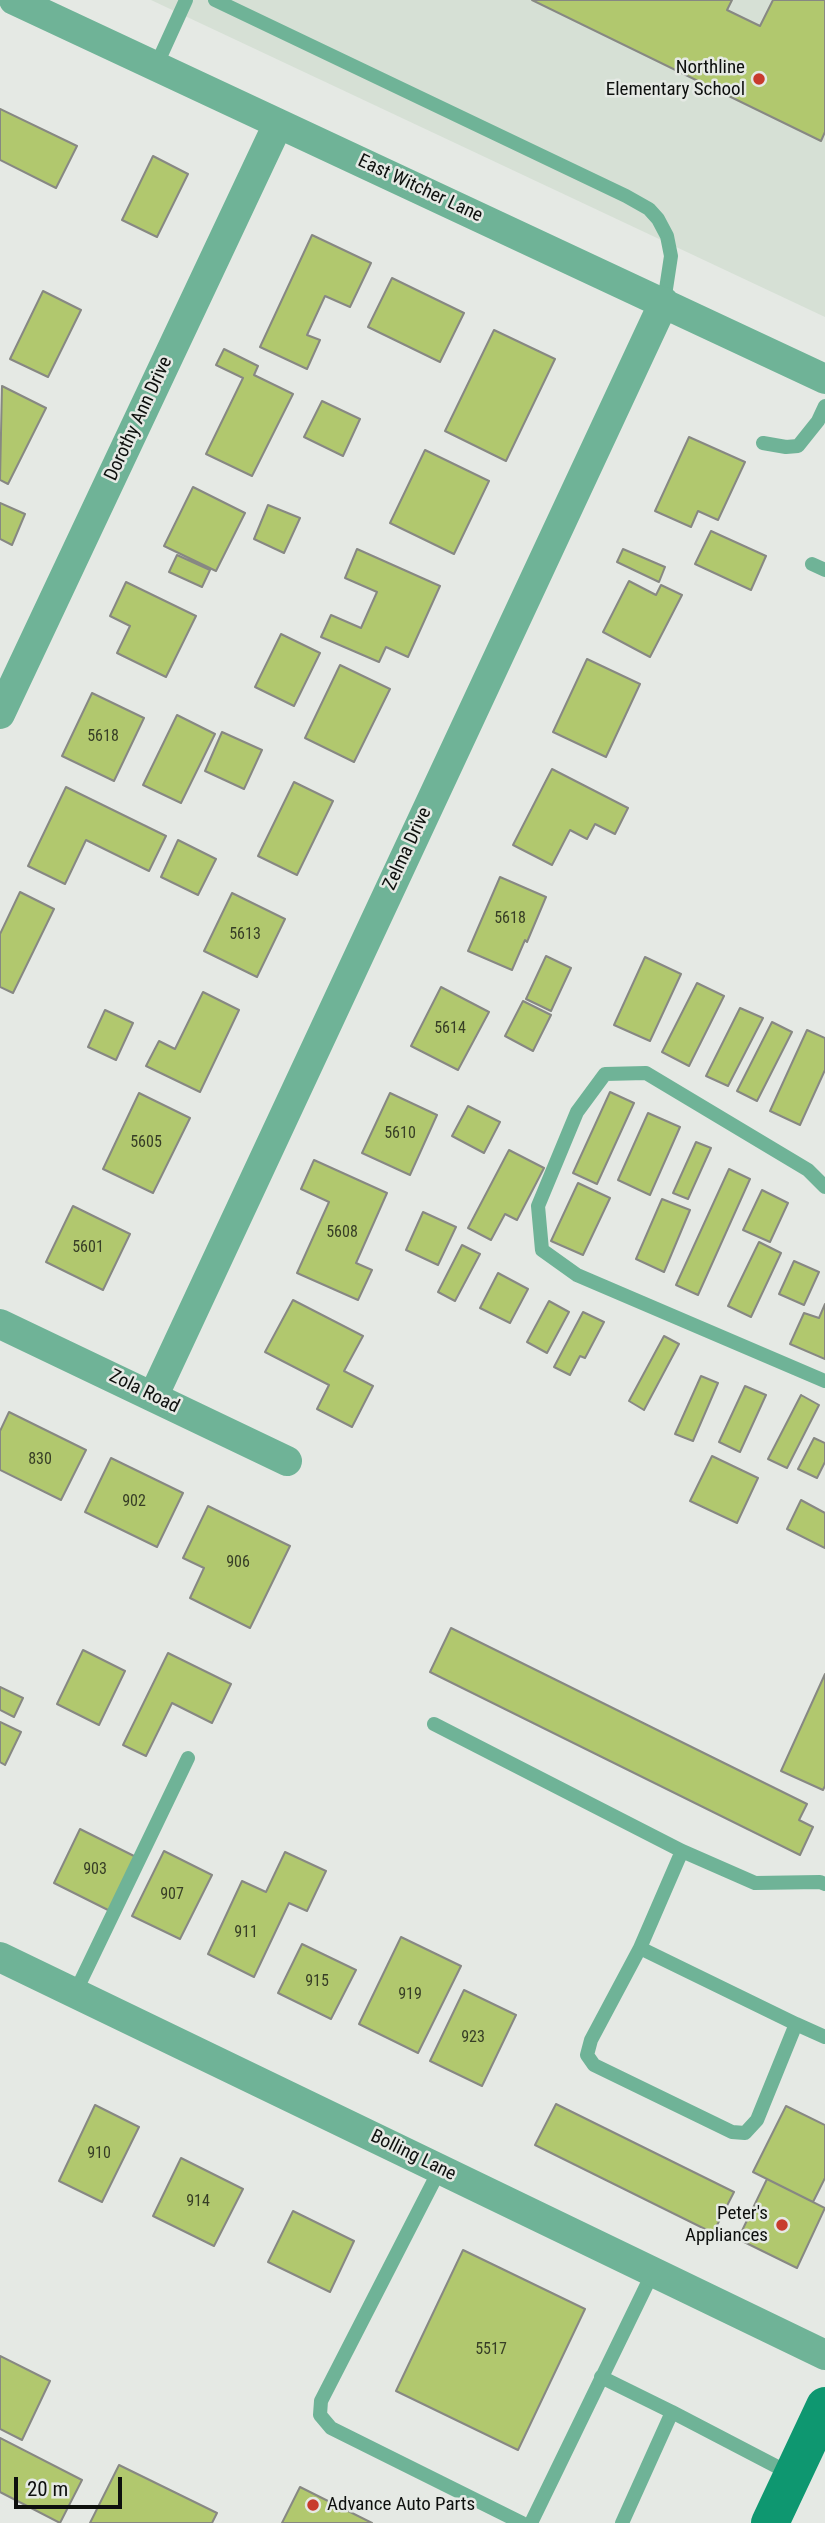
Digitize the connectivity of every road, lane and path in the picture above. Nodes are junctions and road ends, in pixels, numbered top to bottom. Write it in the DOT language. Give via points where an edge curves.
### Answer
graph roads {
  1 [pos="14,0"];
  2 [pos="186,0"];
  3 [pos="215,0"];
  4 [pos="156,66"];
  5 [pos="278,124"];
  6 [pos="663,302"];
  7 [pos="825,379"];
  8 [pos="825,407"];
  9 [pos="763,443"];
  10 [pos="0,714"];
  11 [pos="825,1187"];
  12 [pos="0,1324"];
  13 [pos="825,1381"];
  14 [pos="153,1397"];
  15 [pos="287,1461"];
  16 [pos="434,1724"];
  17 [pos="188,1758"];
  18 [pos="682,1851"];
  19 [pos="825,1884"];
  20 [pos="640,1948"];
  21 [pos="0,1957"];
  22 [pos="75,1993"];
  23 [pos="796,2024"];
  24 [pos="825,2037"];
  25 [pos="440,2169"];
  26 [pos="653,2272"];
  27 [pos="825,2355"];
  28 [pos="601,2377"];
  29 [pos="825,2406"];
  30 [pos="672,2412"];
  31 [pos="793,2474"];
  32 [pos="522,2523"];
  33 [pos="531,2523"];
  34 [pos="622,2523"];
  35 [pos="770,2523"];
  1 -- 4 [label="street, East Witcher Lane"];
  2 -- 4 [label="lane"];
  3 -- 6 [label="lane" via="649,209 667,236 671,256"];
  4 -- 5 [label="street, East Witcher Lane"];
  5 -- 6 [label="street, East Witcher Lane"];
  5 -- 10 [label="street, Dorothy Ann Drive"];
  6 -- 7 [label="street, East Witcher Lane"];
  6 -- 14 [label="street, Zelma Drive"];
  8 -- 9 [label="lane" via="798,446"];
  11 -- 13 [label="lane" via="808,1170 646,1073 605,1074 578,1112 538,1206 542,1250 578,1275"];
  12 -- 14 [label="street, Zola Road"];
  14 -- 15 [label="street, Zola Road"];
  16 -- 18 [label="lane"];
  17 -- 22 [label="lane"];
  18 -- 19 [label="lane" via="755,1883"];
  18 -- 20 [label="lane"];
  20 -- 23 [label="lane"];
  20 -- 23 [label="lane" via="591,2040 587,2055 594,2066 732,2132 745,2133 757,2120"];
  21 -- 22 [label="street, Bolling Lane"];
  22 -- 25 [label="street, Bolling Lane"];
  23 -- 24 [label="lane"];
  25 -- 26 [label="street, Bolling Lane"];
  25 -- 32 [label="lane" via="321,2401 320,2415 331,2428"];
  26 -- 27 [label="street, Bolling Lane"];
  26 -- 28 [label="lane"];
  28 -- 30 [label="lane"];
  28 -- 33 [label="lane"];
  29 -- 31 [label="main road"];
  30 -- 31 [label="lane"];
  30 -- 34 [label="lane"];
  31 -- 35 [label="main road"];
}
